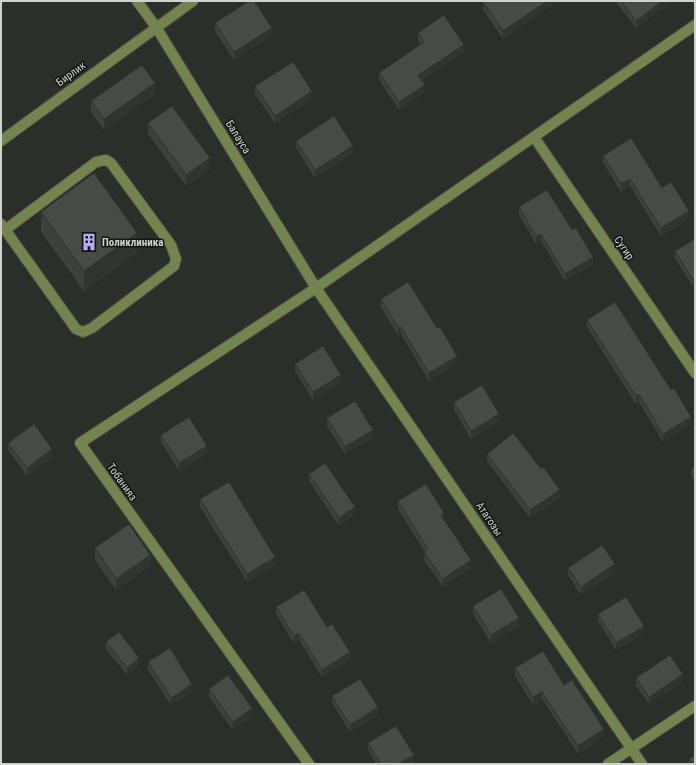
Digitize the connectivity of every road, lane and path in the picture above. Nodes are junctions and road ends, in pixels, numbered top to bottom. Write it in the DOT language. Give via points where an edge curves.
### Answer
graph roads {
  1 [pos="137,1"];
  2 [pos="193,1"];
  3 [pos="695,25"];
  4 [pos="156,27"];
  5 [pos="534,137"];
  6 [pos="1,141"];
  7 [pos="3,227"];
  8 [pos="316,288"];
  9 [pos="695,373"];
  10 [pos="695,706"];
  11 [pos="631,748"];
  12 [pos="309,764"];
  13 [pos="608,764"];
  14 [pos="642,764"];
  1 -- 4 [label="street, Балауса"];
  2 -- 4 [label="street, Бирлик"];
  3 -- 5 [label="street"];
  4 -- 6 [label="street, Бирлик"];
  4 -- 8 [label="street, Балауса"];
  5 -- 8 [label="street"];
  5 -- 9 [label="street, Сугир"];
  7 -- 7 [label="street" via="76,329 83,332 92,328 174,266 176,259 172,245 111,163 106,160 96,162"];
  8 -- 11 [label="street, Атагозы"];
  8 -- 12 [label="street, Тобанияз" via="80,443"];
  10 -- 11 [label="street"];
  11 -- 13 [label="street"];
  11 -- 14 [label="street, Атагозы"];
}
